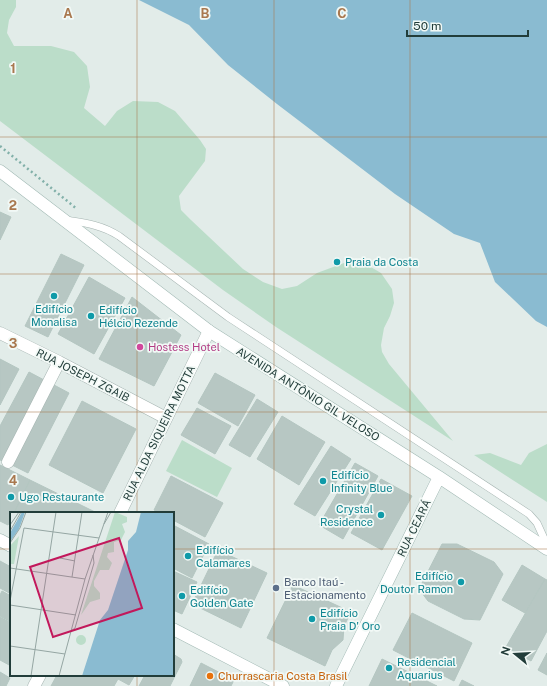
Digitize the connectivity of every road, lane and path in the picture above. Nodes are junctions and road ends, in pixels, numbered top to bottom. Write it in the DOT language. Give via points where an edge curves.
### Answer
graph roads {
  1 [pos="0,171"];
  2 [pos="62,220"];
  3 [pos="208,331"];
  4 [pos="0,333"];
  5 [pos="59,362"];
  6 [pos="166,418"];
  7 [pos="8,462"];
  8 [pos="439,477"];
  9 [pos="120,512"];
  10 [pos="0,540"];
  11 [pos="10,545"];
  12 [pos="547,545"];
  13 [pos="547,549"];
  14 [pos="174,630"];
  15 [pos="39,676"];
  16 [pos="34,686"];
  17 [pos="283,686"];
  18 [pos="336,686"];
  1 -- 2 [label="main road, AVENIDA ANTÔNIO GIL VELOSO"];
  2 -- 3 [label="main road, AVENIDA ANTÔNIO GIL VELOSO"];
  2 -- 12 [label="lane" via="97,225 119,236 228,317 529,514"];
  3 -- 6 [label="main road, RUA ALDA SIQUEIRA MOTTA"];
  3 -- 8 [label="main road, AVENIDA ANTÔNIO GIL VELOSO"];
  4 -- 5 [label="main road, RUA JOSEPH ZGAIB"];
  5 -- 6 [label="main road, RUA JOSEPH ZGAIB"];
  5 -- 7 [label="main road"];
  6 -- 9 [label="main road, RUA ALDA SIQUEIRA MOTTA"];
  8 -- 13 [label="main road, AVENIDA ANTÔNIO GIL VELOSO"];
  8 -- 18 [label="main road, RUA CEARÁ"];
  10 -- 11 [label="main road"];
  14 -- 17 [label="main road"];
  15 -- 16 [label="main road"];
}
